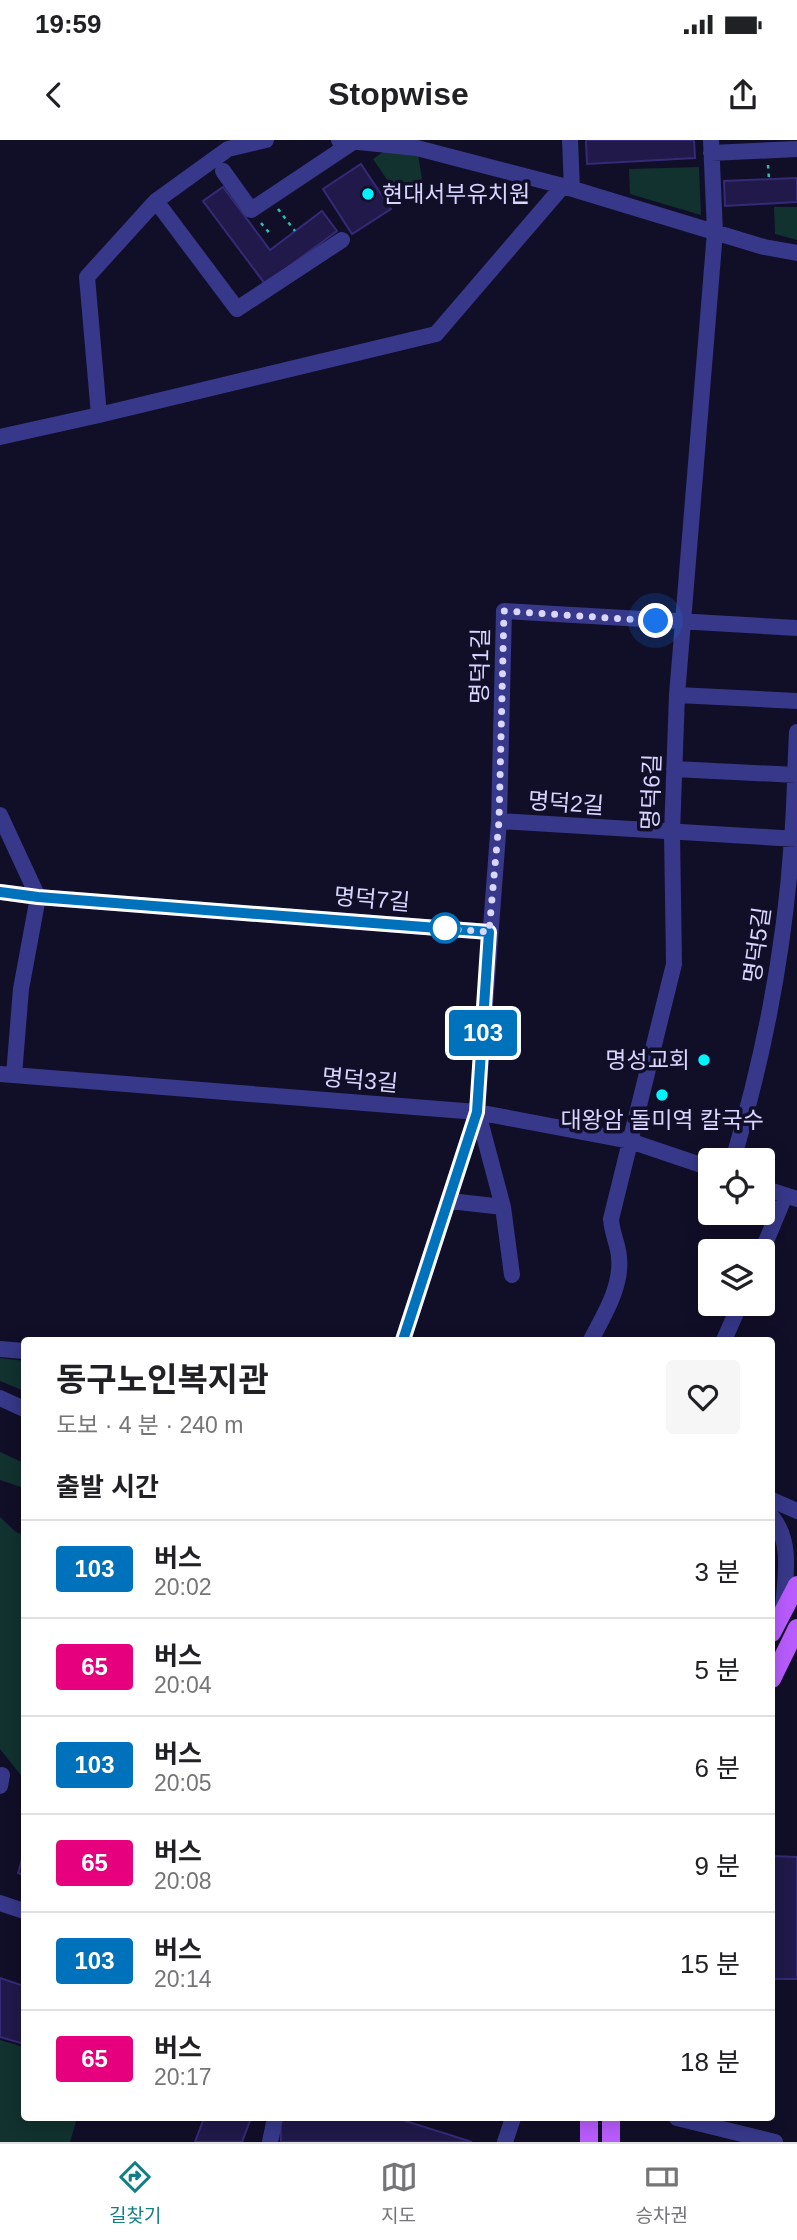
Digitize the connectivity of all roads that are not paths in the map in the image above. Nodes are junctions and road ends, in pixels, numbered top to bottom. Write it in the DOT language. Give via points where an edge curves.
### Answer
graph roads {
  1 [pos="267,140"];
  2 [pos="570,140"];
  3 [pos="346,141"];
  4 [pos="425,145"];
  5 [pos="711,147"];
  6 [pos="797,149"];
  7 [pos="223,171"];
  8 [pos="567,187"];
  9 [pos="156,201"];
  10 [pos="715,232"];
  11 [pos="342,240"];
  12 [pos="797,253"];
  13 [pos="99,415"];
  14 [pos="0,437"];
  15 [pos="681,623"];
  16 [pos="797,628"];
  17 [pos="677,695"];
  18 [pos="797,701"];
  19 [pos="797,732"];
  20 [pos="674,769"];
  21 [pos="796,774"];
  22 [pos="0,815"];
  23 [pos="499,821"];
  24 [pos="672,834"];
  25 [pos="795,839"];
  26 [pos="0,892"];
  27 [pos="38,897"];
  28 [pos="489,932"];
  29 [pos="7,1074"];
  30 [pos="477,1112"];
  31 [pos="630,1141"];
  32 [pos="736,1148"];
  33 [pos="698,1164"];
  34 [pos="791,1198"];
  35 [pos="450,1201"];
  36 [pos="503,1207"];
  37 [pos="769,1239"];
  38 [pos="512,1275"];
  39 [pos="735,1316"];
  40 [pos="404,1337"];
  41 [pos="593,1337"];
  42 [pos="725,1337"];
  43 [pos="0,1349"];
  44 [pos="21,1351"];
  45 [pos="0,1398"];
  46 [pos="21,1408"];
  47 [pos="775,1501"];
  48 [pos="797,1511"];
  49 [pos="775,1520"];
  50 [pos="797,1585"];
  51 [pos="783,1609"];
  52 [pos="775,1626"];
  53 [pos="797,1628"];
  54 [pos="775,1673"];
  55 [pos="0,1903"];
  56 [pos="21,1910"];
  57 [pos="274,2121"];
  58 [pos="512,2121"];
  59 [pos="589,2121"];
  60 [pos="611,2121"];
  61 [pos="689,2121"];
  62 [pos="270,2142"];
  63 [pos="505,2142"];
  64 [pos="589,2142"];
  65 [pos="611,2142"];
  66 [pos="775,2142"];
  1 -- 9 [label="street" via="228,149"];
  2 -- 8 [label="street"];
  3 -- 4 [label="street"];
  3 -- 7 [label="street" via="251,210"];
  4 -- 8 [label="street"];
  5 -- 6 [label="street"];
  5 -- 10 [label="street, 명덕6길"];
  8 -- 10 [label="street"];
  8 -- 13 [label="street" via="436,334"];
  9 -- 11 [label="street" via="237,309"];
  9 -- 13 [label="street" via="87,276"];
  10 -- 12 [label="street"];
  10 -- 15 [label="street, 명덕6길"];
  13 -- 14 [label="street"];
  15 -- 16 [label="street, 명덕1길"];
  15 -- 17 [label="street, 명덕6길"];
  15 -- 23 [label="street, 명덕1길" via="504,611"];
  17 -- 18 [label="street"];
  17 -- 20 [label="street, 명덕6길"];
  19 -- 21 [label="street, 명덕5길"];
  20 -- 21 [label="street"];
  20 -- 24 [label="street, 명덕6길"];
  21 -- 25 [label="street, 명덕5길"];
  22 -- 27 [label="street"];
  23 -- 24 [label="street, 명덕2길"];
  23 -- 28 [label="street, 명덕1길"];
  24 -- 25 [label="street, 명덕2길"];
  24 -- 31 [label="street, 명덕6길" via="674,964"];
  25 -- 32 [label="street, 명덕5길" via="765,1039"];
  26 -- 27 [label="street, 명덕7길"];
  27 -- 28 [label="street, 명덕7길"];
  27 -- 29 [label="street"];
  28 -- 30 [label="street"];
  29 -- 30 [label="street, 명덕3길"];
  30 -- 31 [label="street, 명덕3길"];
  30 -- 35 [label="street"];
  30 -- 36 [label="street"];
  31 -- 33 [label="street, 명덕3길"];
  31 -- 41 [label="street, 명덕6길" via="611,1219 619,1269 614,1295"];
  34 -- 37 [label="street"];
  35 -- 36 [label="street"];
  35 -- 40 [label="street"];
  36 -- 38 [label="street"];
  39 -- 42 [label="street"];
  43 -- 44 [label="street"];
  45 -- 46 [label="street"];
  47 -- 48 [label="street"];
  49 -- 51 [label="street" via="785,1542"];
  50 -- 51 [label="main road"];
  51 -- 52 [label="main road"];
  53 -- 54 [label="main road"];
  55 -- 56 [label="street"];
  57 -- 62 [label="street"];
  58 -- 63 [label="street"];
  59 -- 64 [label="main road"];
  60 -- 65 [label="main road"];
  61 -- 66 [label="street"];
}
